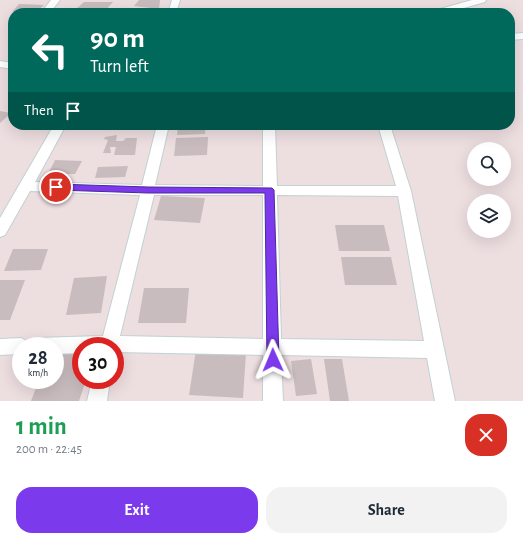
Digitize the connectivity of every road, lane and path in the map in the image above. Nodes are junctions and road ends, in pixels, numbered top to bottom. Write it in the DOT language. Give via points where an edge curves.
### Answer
graph roads {
  1 [pos="56,0"];
  2 [pos="482,0"];
  3 [pos="49,8"];
  4 [pos="454,8"];
  5 [pos="57,130"];
  6 [pos="162,130"];
  7 [pos="269,130"];
  8 [pos="386,130"];
  9 [pos="25,186"];
  10 [pos="148,190"];
  11 [pos="269,190"];
  12 [pos="404,191"];
  13 [pos="0,231"];
  14 [pos="111,337"];
  15 [pos="124,345"];
  16 [pos="12,346"];
  17 [pos="0,347"];
  18 [pos="273,347"];
  19 [pos="434,350"];
  20 [pos="100,389"];
  21 [pos="97,401"];
  22 [pos="273,401"];
  23 [pos="445,401"];
  1 -- 3 [label="street"];
  2 -- 4 [label="street"];
  5 -- 9 [label="street"];
  6 -- 10 [label="street"];
  7 -- 11 [label="street"];
  8 -- 12 [label="street"];
  9 -- 10 [label="street"];
  9 -- 13 [label="street"];
  10 -- 11 [label="street"];
  10 -- 14 [label="street"];
  11 -- 12 [label="street"];
  11 -- 18 [label="street"];
  12 -- 19 [label="street"];
  15 -- 18 [label="street"];
  16 -- 17 [label="street"];
  18 -- 19 [label="street"];
  18 -- 22 [label="street"];
  19 -- 23 [label="street"];
  20 -- 21 [label="street"];
}
